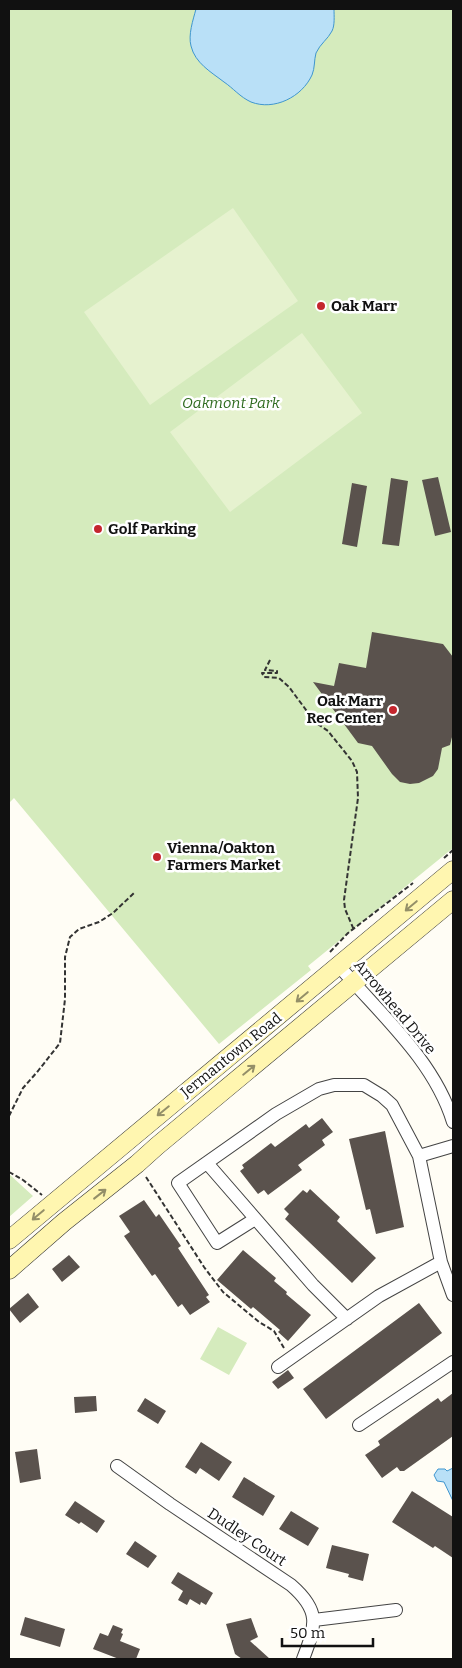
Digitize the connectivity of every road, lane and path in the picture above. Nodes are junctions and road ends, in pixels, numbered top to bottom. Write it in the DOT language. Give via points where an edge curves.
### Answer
graph roads {
  1 [pos="270,660"];
  2 [pos="453,850"];
  3 [pos="448,864"];
  4 [pos="415,881"];
  5 [pos="135,892"];
  6 [pos="453,900"];
  7 [pos="354,930"];
  8 [pos="348,933"];
  9 [pos="339,966"];
  10 [pos="354,984"];
  11 [pos="9,1116"];
  12 [pos="453,1122"];
  13 [pos="453,1146"];
  14 [pos="419,1156"];
  15 [pos="207,1163"];
  16 [pos="142,1171"];
  17 [pos="9,1172"];
  18 [pos="50,1204"];
  19 [pos="256,1219"];
  20 [pos="9,1240"];
  21 [pos="441,1262"];
  22 [pos="9,1270"];
  23 [pos="453,1295"];
  24 [pos="347,1319"];
  25 [pos="291,1358"];
  26 [pos="453,1362"];
  27 [pos="278,1367"];
  28 [pos="359,1424"];
  29 [pos="117,1466"];
  30 [pos="396,1610"];
  31 [pos="314,1620"];
  32 [pos="303,1659"];
  1 -- 7 [label="path" via="265,670 277,673 262,673 264,677 279,678 289,687 315,722 328,731 352,761 357,772 358,798 344,900"];
  2 -- 3 [label="path"];
  3 -- 9 [label="main road, Jermantown Road, one-way"];
  4 -- 7 [label="path"];
  5 -- 11 [label="path" via="112,913 70,937 65,957 60,1043 23,1088"];
  6 -- 10 [label="main road, Jermantown Road"];
  7 -- 8 [label="path"];
  9 -- 10 [label="street, Arrowhead Drive"];
  9 -- 18 [label="main road, Jermantown Road, one-way"];
  10 -- 12 [label="street, Arrowhead Drive" via="414,1051 435,1082"];
  22 -- 10 [label="main road, Jermantown Road, one-way"];
  13 -- 14 [label="street"];
  14 -- 15 [label="street" via="392,1105 382,1096 364,1086 334,1085 319,1089 276,1114"];
  14 -- 21 [label="street"];
  15 -- 19 [label="street"];
  15 -- 19 [label="street" via="178,1184 217,1244"];
  16 -- 25 [label="path" via="223,1292 274,1331"];
  17 -- 18 [label="path" via="24,1180"];
  18 -- 20 [label="main road, Jermantown Road, one-way"];
  19 -- 24 [label="street"];
  21 -- 23 [label="street"];
  21 -- 24 [label="street" via="378,1296"];
  24 -- 25 [label="street"];
  25 -- 27 [label="street"];
  26 -- 28 [label="street"];
  29 -- 31 [label="street, Dudley Court" via="291,1585 302,1594"];
  30 -- 31 [label="street"];
  31 -- 32 [label="street" via="314,1632"];
}
